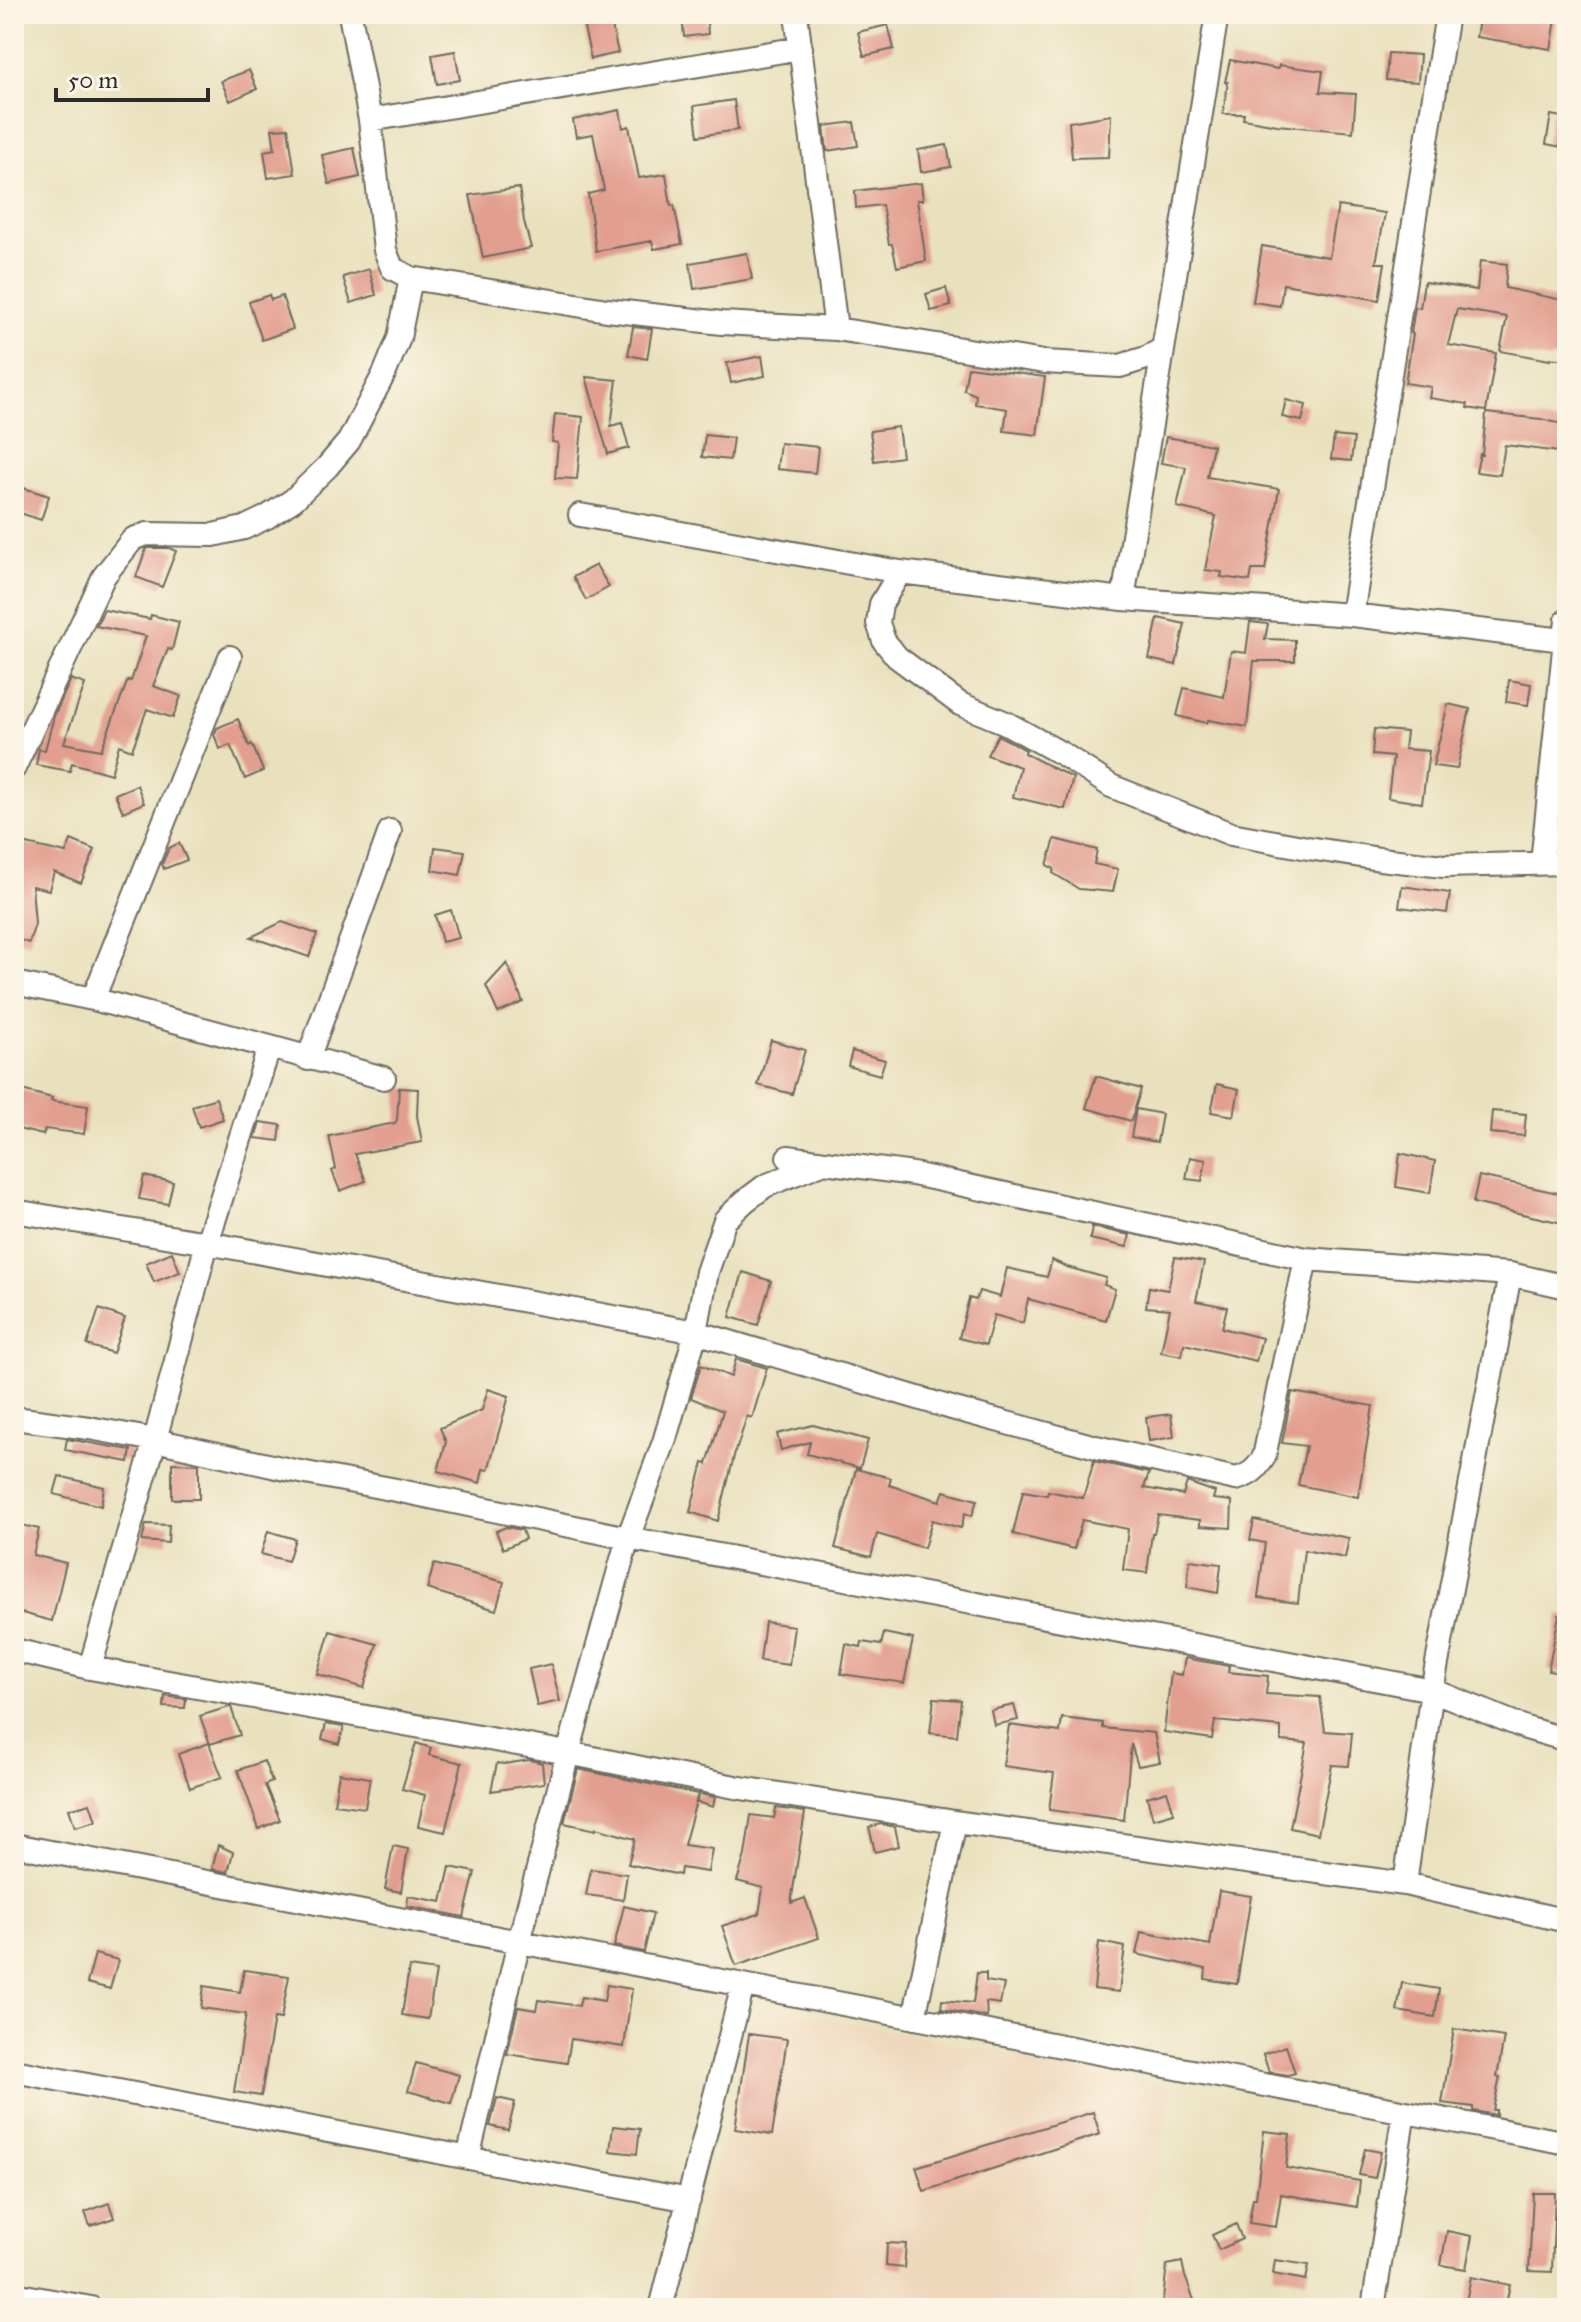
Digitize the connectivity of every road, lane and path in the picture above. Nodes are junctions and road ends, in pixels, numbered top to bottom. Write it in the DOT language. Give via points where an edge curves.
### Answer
graph roads {
  1 [pos="350,14"];
  2 [pos="796,14"];
  3 [pos="1217,14"];
  4 [pos="1447,14"];
  5 [pos="801,48"];
  6 [pos="370,120"];
  7 [pos="411,278"];
  8 [pos="836,329"];
  9 [pos="1163,349"];
  10 [pos="580,515"];
  11 [pos="900,572"];
  12 [pos="1123,599"];
  13 [pos="1352,615"];
  14 [pos="1565,630"];
  15 [pos="230,657"];
  16 [pos="14,768"];
  17 [pos="390,831"];
  18 [pos="1542,863"];
  19 [pos="1567,863"];
  20 [pos="14,983"];
  21 [pos="93,999"];
  22 [pos="269,1048"];
  23 [pos="308,1059"];
  24 [pos="384,1078"];
  25 [pos="788,1157"];
  26 [pos="822,1163"];
  27 [pos="14,1211"];
  28 [pos="207,1243"];
  29 [pos="1306,1259"];
  30 [pos="1510,1274"];
  31 [pos="1567,1287"];
  32 [pos="696,1332"];
  33 [pos="14,1418"];
  34 [pos="155,1440"];
  35 [pos="628,1538"];
  36 [pos="14,1650"];
  37 [pos="90,1668"];
  38 [pos="1432,1690"];
  39 [pos="1567,1740"];
  40 [pos="568,1753"];
  41 [pos="955,1822"];
  42 [pos="14,1845"];
  43 [pos="1405,1884"];
  44 [pos="1567,1921"];
  45 [pos="519,1942"];
  46 [pos="743,1985"];
  47 [pos="914,2018"];
  48 [pos="14,2071"];
  49 [pos="1404,2112"];
  50 [pos="1567,2143"];
  51 [pos="468,2158"];
  52 [pos="689,2200"];
  53 [pos="14,2294"];
  54 [pos="91,2308"];
  55 [pos="661,2308"];
  56 [pos="1373,2308"];
  1 -- 6 [label="street"];
  2 -- 5 [label="street"];
  3 -- 9 [label="street"];
  4 -- 13 [label="street"];
  5 -- 6 [label="street"];
  5 -- 8 [label="street"];
  6 -- 7 [label="street" via="385,250 392,268"];
  7 -- 8 [label="street" via="636,313"];
  7 -- 16 [label="street" via="399,338 349,441 293,500 244,528 133,539 104,576"];
  8 -- 9 [label="street" via="1044,362 1120,366"];
  9 -- 12 [label="street"];
  10 -- 11 [label="street"];
  11 -- 12 [label="street"];
  11 -- 18 [label="street" via="881,604 878,623 897,657 960,704 1006,723 1111,786 1231,834 1308,848 1444,866"];
  12 -- 13 [label="street"];
  13 -- 14 [label="street"];
  14 -- 18 [label="street"];
  15 -- 21 [label="street"];
  17 -- 23 [label="street"];
  18 -- 19 [label="street"];
  20 -- 21 [label="street"];
  21 -- 22 [label="street"];
  22 -- 23 [label="street"];
  22 -- 28 [label="street"];
  23 -- 24 [label="street"];
  25 -- 26 [label="street"];
  26 -- 29 [label="street" via="913,1174"];
  26 -- 32 [label="street" via="765,1186 725,1220 707,1272"];
  27 -- 28 [label="street"];
  28 -- 32 [label="street"];
  28 -- 34 [label="street"];
  29 -- 30 [label="street"];
  29 -- 32 [label="street" via="1264,1457 1250,1475 1236,1479 955,1409"];
  30 -- 31 [label="street"];
  30 -- 38 [label="street"];
  32 -- 35 [label="street" via="664,1442"];
  33 -- 34 [label="street"];
  34 -- 35 [label="street"];
  34 -- 37 [label="street"];
  35 -- 38 [label="street"];
  35 -- 40 [label="street"];
  36 -- 37 [label="street"];
  37 -- 40 [label="street"];
  38 -- 39 [label="street"];
  38 -- 43 [label="street"];
  40 -- 41 [label="street" via="735,1787"];
  40 -- 45 [label="street"];
  41 -- 43 [label="street"];
  41 -- 47 [label="street"];
  42 -- 45 [label="street"];
  43 -- 44 [label="street"];
  45 -- 46 [label="street"];
  45 -- 51 [label="street"];
  46 -- 47 [label="street"];
  46 -- 52 [label="street"];
  47 -- 49 [label="street"];
  48 -- 51 [label="street"];
  49 -- 50 [label="street"];
  49 -- 56 [label="street"];
  51 -- 52 [label="street"];
  52 -- 55 [label="street"];
  53 -- 54 [label="street"];
}
